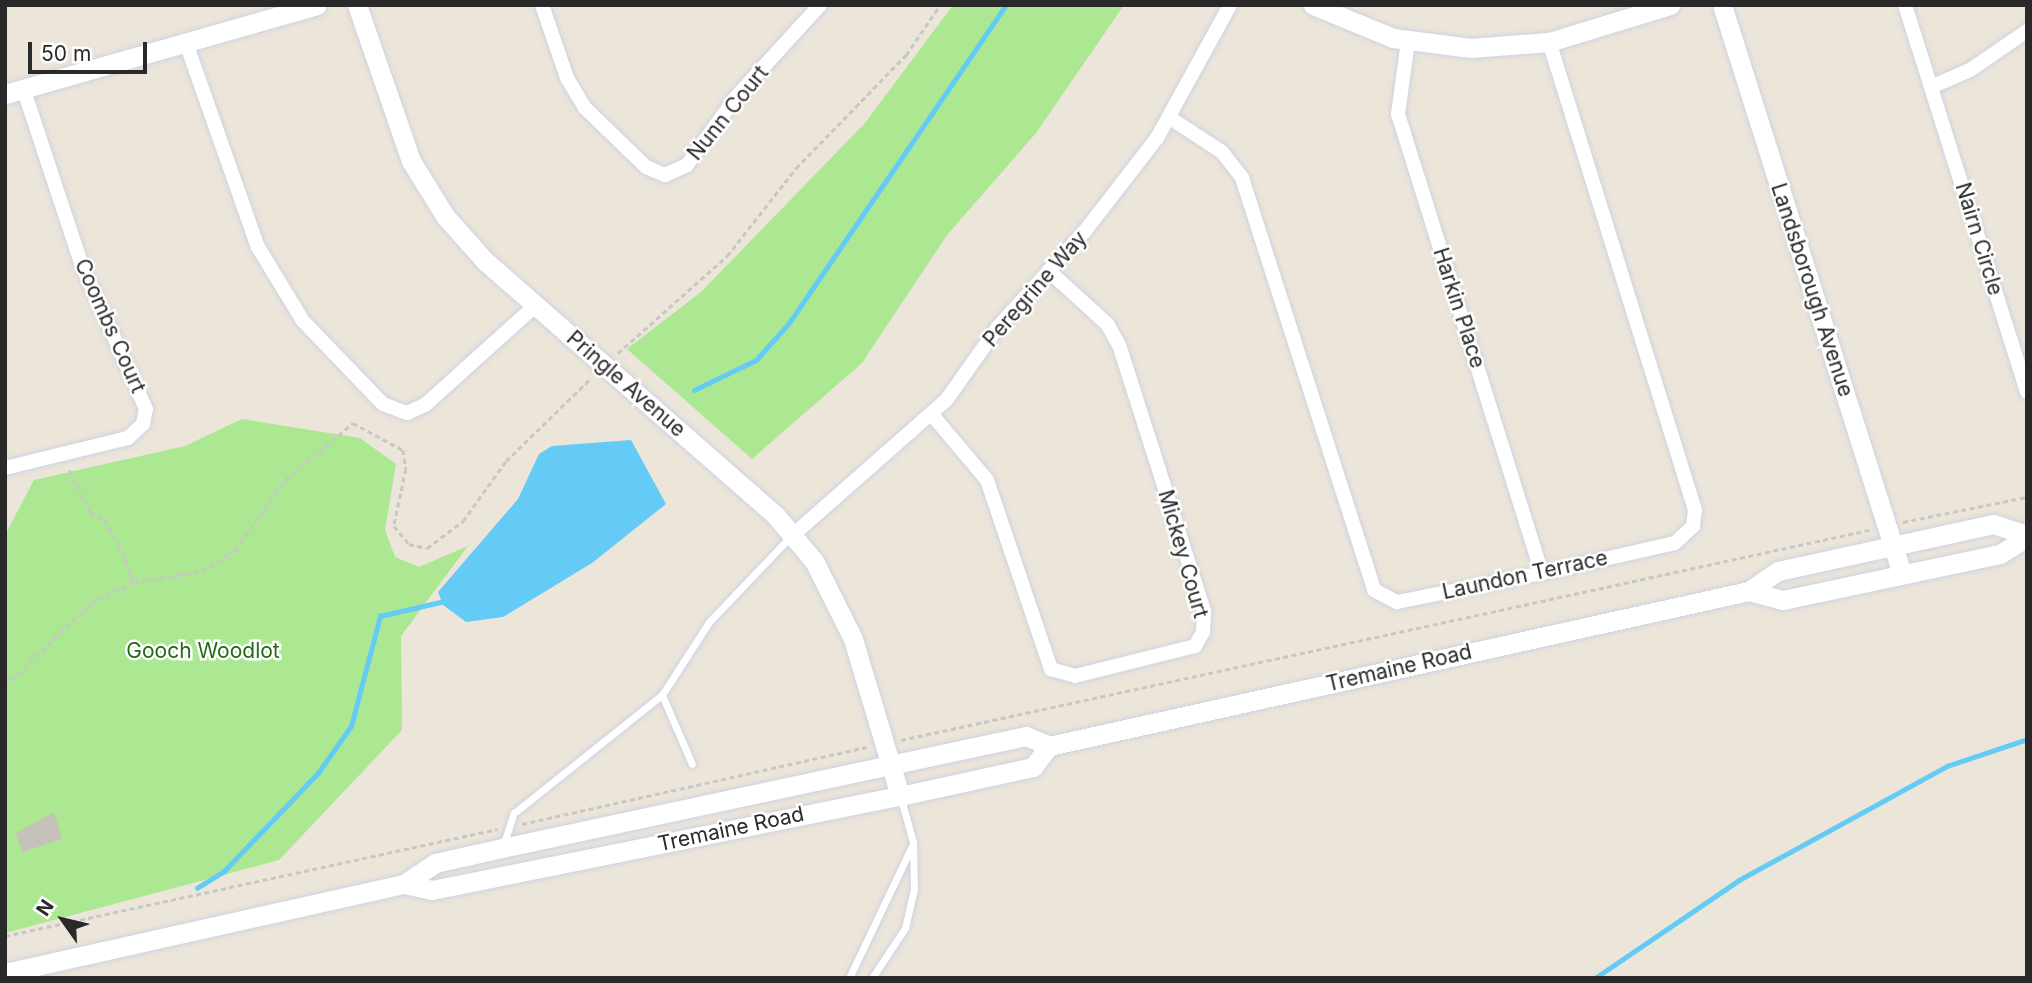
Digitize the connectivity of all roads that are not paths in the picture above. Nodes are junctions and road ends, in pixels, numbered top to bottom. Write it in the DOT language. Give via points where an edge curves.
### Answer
graph roads {
  1 [pos="317,5"];
  2 [pos="357,5"];
  3 [pos="542,5"];
  4 [pos="820,5"];
  5 [pos="1230,5"];
  6 [pos="1313,5"];
  7 [pos="1670,5"];
  8 [pos="1722,5"];
  9 [pos="1905,5"];
  10 [pos="2027,31"];
  11 [pos="1408,41"];
  12 [pos="1549,42"];
  13 [pos="186,43"];
  14 [pos="1931,87"];
  15 [pos="14,91"];
  16 [pos="1170,118"];
  17 [pos="1049,271"];
  18 [pos="536,305"];
  19 [pos="2027,392"];
  20 [pos="933,416"];
  21 [pos="5,468"];
  22 [pos="793,535"];
  23 [pos="2027,536"];
  24 [pos="1893,548"];
  25 [pos="1542,573"];
  26 [pos="1902,574"];
  27 [pos="1749,591"];
  28 [pos="662,695"];
  29 [pos="1049,746"];
  30 [pos="692,764"];
  31 [pos="891,765"];
  32 [pos="900,796"];
  33 [pos="498,839"];
  34 [pos="914,842"];
  35 [pos="404,884"];
  36 [pos="5,973"];
  37 [pos="849,978"];
  38 [pos="872,978"];
  1 -- 13 [label="main road"];
  2 -- 18 [label="main road, Pringle Avenue" via="393,115 424,185 466,241"];
  3 -- 4 [label="street, Nunn Court" via="566,78 585,108 646,167 666,174 687,165 736,97"];
  5 -- 16 [label="street, Peregrine Way"];
  6 -- 11 [label="main road"];
  7 -- 12 [label="main road"];
  8 -- 24 [label="main road, Landsborough Avenue"];
  9 -- 14 [label="street, Nairn Circle"];
  10 -- 14 [label="street" via="1970,71"];
  11 -- 12 [label="main road" via="1471,48"];
  11 -- 25 [label="street, Harkin Place" via="1398,114"];
  12 -- 25 [label="street, Laundon Terrace" via="1695,510 1693,526 1675,544"];
  13 -- 15 [label="main road"];
  13 -- 18 [label="street" via="258,247 303,321 383,404 398,413 425,405"];
  14 -- 19 [label="street, Nairn Circle"];
  15 -- 21 [label="street, Coombs Court" via="82,266 146,409 143,424 128,438"];
  16 -- 17 [label="street, Peregrine Way"];
  16 -- 25 [label="street, Laundon Terrace" via="1222,152 1242,178 1374,590 1397,601"];
  17 -- 20 [label="street, Peregrine Way" via="998,327"];
  17 -- 20 [label="street, Mickey Court" via="1107,324 1120,347 1204,611 1195,646 1075,676 1051,669 987,480"];
  18 -- 22 [label="main road, Pringle Avenue"];
  20 -- 22 [label="street, Peregrine Way"];
  22 -- 28 [label="lane" via="709,622"];
  22 -- 31 [label="main road, Pringle Avenue" via="844,616"];
  23 -- 24 [label="main road, Tremaine Road" via="1993,524"];
  23 -- 26 [label="main road, Tremaine Road" via="2000,554"];
  24 -- 26 [label="main road, Landsborough Avenue"];
  24 -- 27 [label="main road, Tremaine Road" via="1778,571"];
  26 -- 27 [label="main road, Tremaine Road" via="1783,600"];
  27 -- 29 [label="main road, Tremaine Road"];
  28 -- 30 [label="lane"];
  28 -- 33 [label="lane" via="514,813"];
  29 -- 31 [label="main road, Tremaine Road" via="1026,736"];
  29 -- 32 [label="main road, Tremaine Road" via="1033,767"];
  31 -- 32 [label="main road, Pringle Avenue"];
  31 -- 33 [label="main road, Tremaine Road"];
  32 -- 34 [label="lane"];
  32 -- 35 [label="main road, Tremaine Road" via="432,890"];
  33 -- 35 [label="main road, Tremaine Road" via="435,863"];
  34 -- 37 [label="lane"];
  34 -- 38 [label="lane" via="914,890 905,928"];
  35 -- 36 [label="main road, Tremaine Road"];
}
